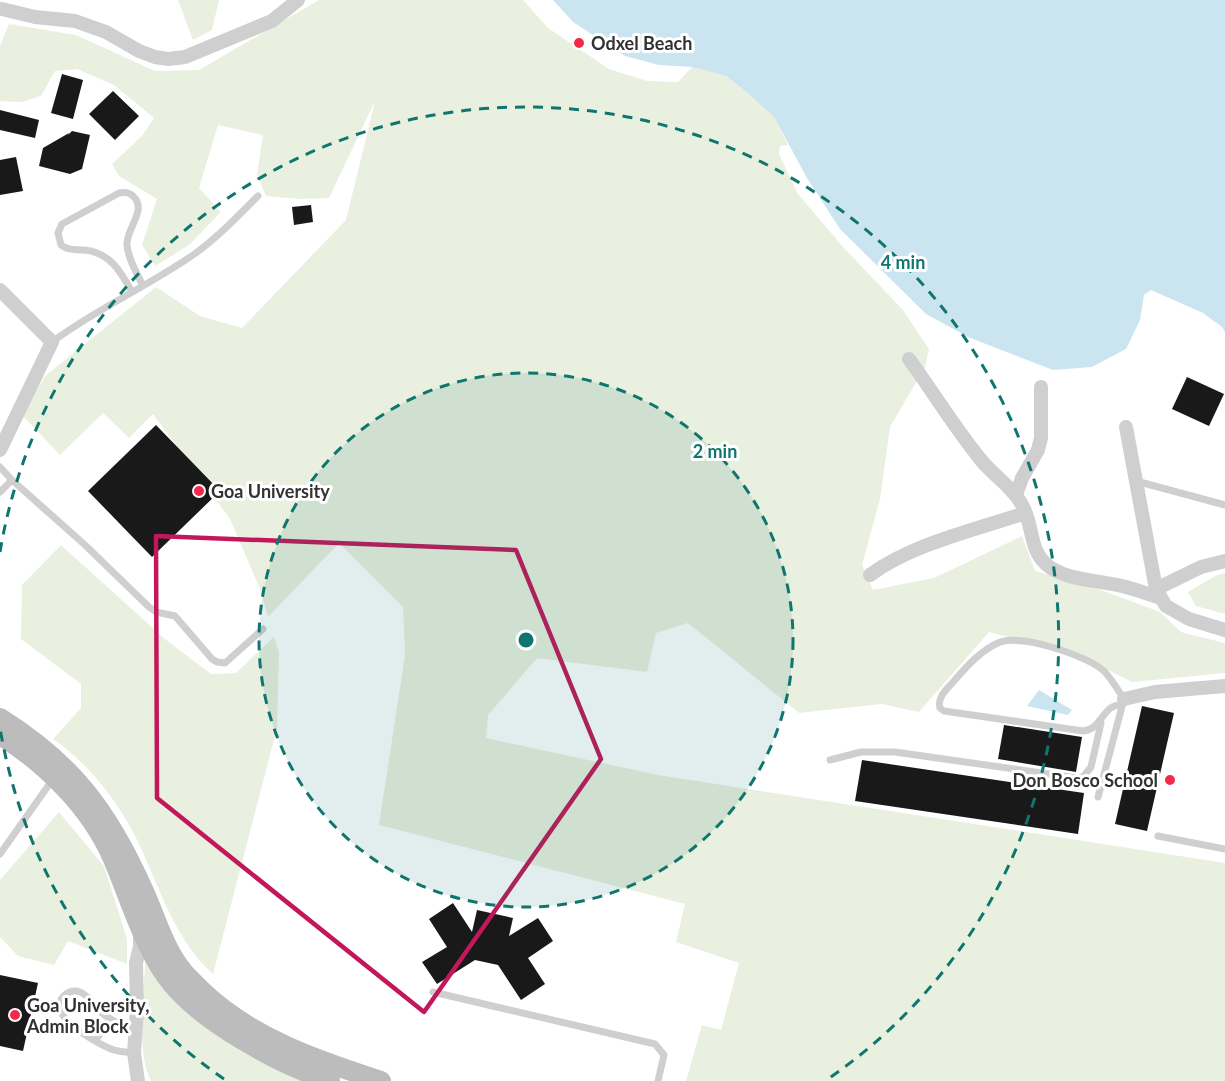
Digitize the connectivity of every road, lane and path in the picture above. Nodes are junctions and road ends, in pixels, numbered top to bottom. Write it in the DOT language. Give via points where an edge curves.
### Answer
graph roads {
  1 [pos="298,0"];
  2 [pos="1,11"];
  3 [pos="258,196"];
  4 [pos="143,286"];
  5 [pos="0,290"];
  6 [pos="132,292"];
  7 [pos="51,342"];
  8 [pos="909,359"];
  9 [pos="1041,387"];
  10 [pos="1126,426"];
  11 [pos="0,450"];
  12 [pos="0,467"];
  13 [pos="12,480"];
  14 [pos="1136,481"];
  15 [pos="0,492"];
  16 [pos="1016,495"];
  17 [pos="1225,505"];
  18 [pos="1025,513"];
  19 [pos="1225,561"];
  20 [pos="870,575"];
  21 [pos="1159,593"];
  22 [pos="263,628"];
  23 [pos="1225,630"];
  24 [pos="1225,686"];
  25 [pos="1123,702"];
  26 [pos="1103,717"];
  27 [pos="0,718"];
  28 [pos="0,735"];
  29 [pos="830,759"];
  30 [pos="54,777"];
  31 [pos="1098,797"];
  32 [pos="1158,836"];
  33 [pos="1225,849"];
  34 [pos="0,854"];
  35 [pos="140,924"];
  36 [pos="433,992"];
  37 [pos="111,1020"];
  38 [pos="136,1032"];
  39 [pos="94,1041"];
  40 [pos="134,1053"];
  41 [pos="138,1081"];
  42 [pos="330,1081"];
  43 [pos="381,1081"];
  44 [pos="658,1081"];
  1 -- 2 [label="street" via="272,21 185,57 168,59 139,51 106,32 75,21"];
  3 -- 4 [label="lane" via="194,255"];
  4 -- 6 [label="lane"];
  4 -- 6 [label="lane" via="127,246 139,207 131,194 119,193 62,224 58,233 61,245 103,255 121,270"];
  5 -- 7 [label="street"];
  6 -- 7 [label="lane"];
  7 -- 11 [label="street"];
  8 -- 16 [label="street" via="981,459"];
  9 -- 16 [label="street" via="1041,438"];
  10 -- 14 [label="street"];
  12 -- 13 [label="lane"];
  13 -- 15 [label="lane"];
  13 -- 22 [label="lane" via="148,607 175,616 217,662 225,663"];
  14 -- 17 [label="lane"];
  14 -- 21 [label="street"];
  16 -- 18 [label="street"];
  18 -- 20 [label="street" via="936,542 885,564"];
  18 -- 21 [label="street" via="1037,555 1049,567 1078,579"];
  19 -- 21 [label="street" via="1201,567"];
  21 -- 23 [label="street" via="1166,606 1189,620"];
  24 -- 25 [label="street" via="1155,692"];
  25 -- 26 [label="lane"];
  25 -- 26 [label="lane" via="1104,671 1083,658 1029,642 1002,641 984,650 966,667 939,703 944,711 1083,731 1096,727"];
  25 -- 31 [label="lane"];
  26 -- 29 [label="lane" via="1091,767 1077,778 895,752 861,752"];
  27 -- 43 [label="main road" via="64,767 96,803 129,859 163,940 182,971 213,1001 286,1047"];
  28 -- 30 [label="main road"];
  30 -- 34 [label="lane"];
  30 -- 35 [label="main road" via="90,818 112,855"];
  32 -- 33 [label="lane"];
  35 -- 38 [label="street"];
  35 -- 42 [label="main road" via="172,984 207,1016 280,1061"];
  36 -- 44 [label="lane" via="655,1044 664,1055"];
  37 -- 38 [label="lane"];
  37 -- 39 [label="lane"];
  37 -- 39 [label="lane" via="81,992 66,993 60,1010"];
  38 -- 40 [label="street"];
  39 -- 40 [label="lane"];
  40 -- 41 [label="street"];
}
